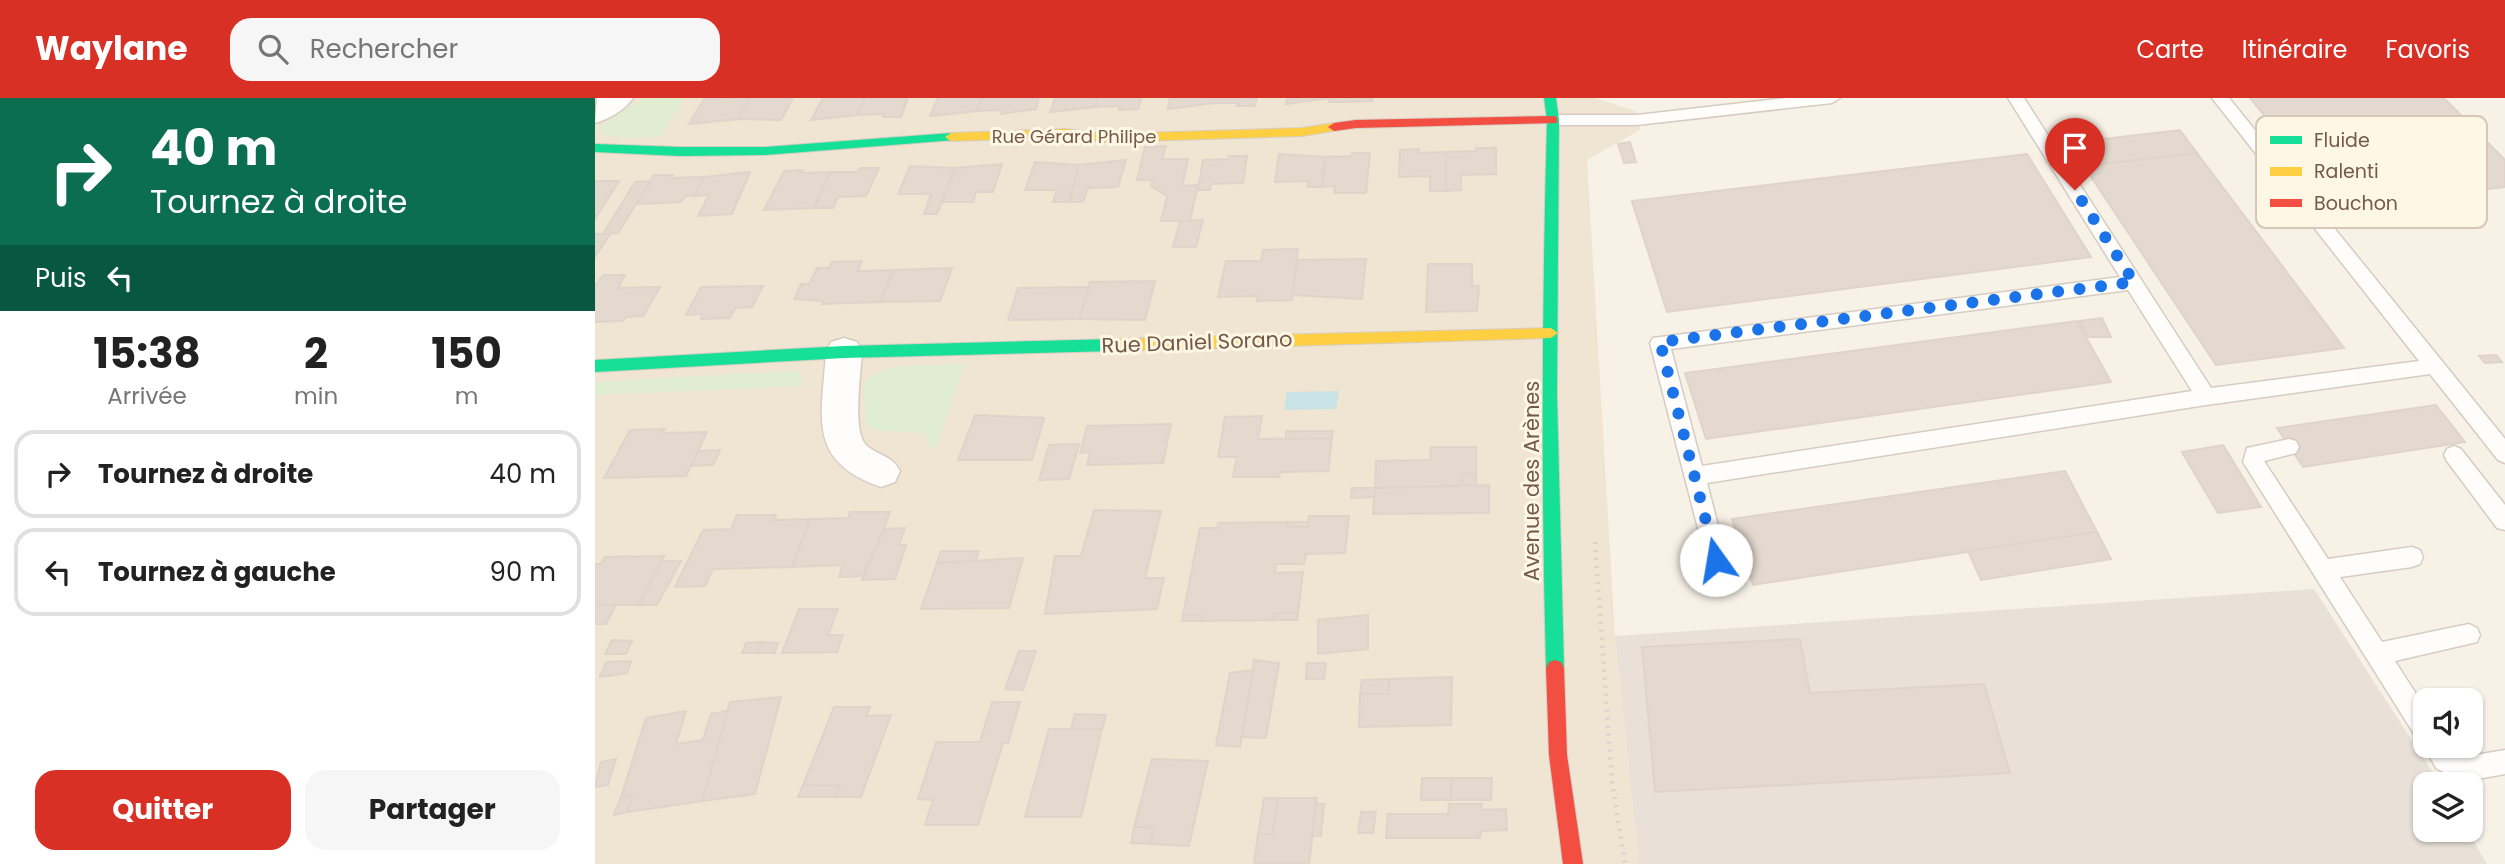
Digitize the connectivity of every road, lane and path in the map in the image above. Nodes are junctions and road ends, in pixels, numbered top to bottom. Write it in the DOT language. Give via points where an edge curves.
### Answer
graph roads {
  1 [pos="618,98"];
  2 [pos="1550,98"];
  3 [pos="1832,98"];
  4 [pos="2016,98"];
  5 [pos="2220,98"];
  6 [pos="595,113"];
  7 [pos="1552,120"];
  8 [pos="2256,143"];
  9 [pos="595,148"];
  10 [pos="2324,228"];
  11 [pos="2134,282"];
  12 [pos="1551,333"];
  13 [pos="843,352"];
  14 [pos="595,366"];
  15 [pos="2435,366"];
  16 [pos="2206,397"];
  17 [pos="2289,447"];
  18 [pos="2454,454"];
  19 [pos="2505,454"];
  20 [pos="881,471"];
  21 [pos="1696,476"];
  22 [pos="2505,521"];
  23 [pos="2412,558"];
  24 [pos="1716,560"];
  25 [pos="2323,570"];
  26 [pos="2469,635"];
  27 [pos="2377,654"];
  28 [pos="2413,710"];
  29 [pos="2444,758"];
  30 [pos="2505,762"];
  31 [pos="1573,864"];
  1 -- 6 [label="street"];
  2 -- 7 [label="street, Avenue des Arènes"];
  3 -- 7 [label="lane" via="1637,120"];
  4 -- 11 [label="lane"];
  5 -- 8 [label="lane"];
  7 -- 9 [label="street, Rue Gérard Philipe" via="1356,124 1302,132 1118,138 1065,133 893,139 821,147 670,152"];
  7 -- 12 [label="street, Avenue des Arènes"];
  10 -- 15 [label="lane"];
  11 -- 16 [label="lane"];
  11 -- 21 [label="lane" via="1660,342"];
  12 -- 13 [label="street, Rue Daniel Sorano"];
  12 -- 31 [label="street, Avenue des Arènes" via="1551,565 1558,755"];
  13 -- 14 [label="street, Rue Daniel Sorano"];
  13 -- 20 [label="street" via="840,434 853,456"];
  15 -- 16 [label="lane"];
  15 -- 19 [label="lane"];
  16 -- 21 [label="lane"];
  17 -- 25 [label="lane" via="2263,450 2254,454 2253,461"];
  18 -- 22 [label="lane"];
  21 -- 24 [label="lane"];
  23 -- 25 [label="lane"];
  25 -- 27 [label="lane"];
  26 -- 27 [label="lane"];
  27 -- 28 [label="lane"];
  29 -- 30 [label="lane" via="2461,770"];
}
